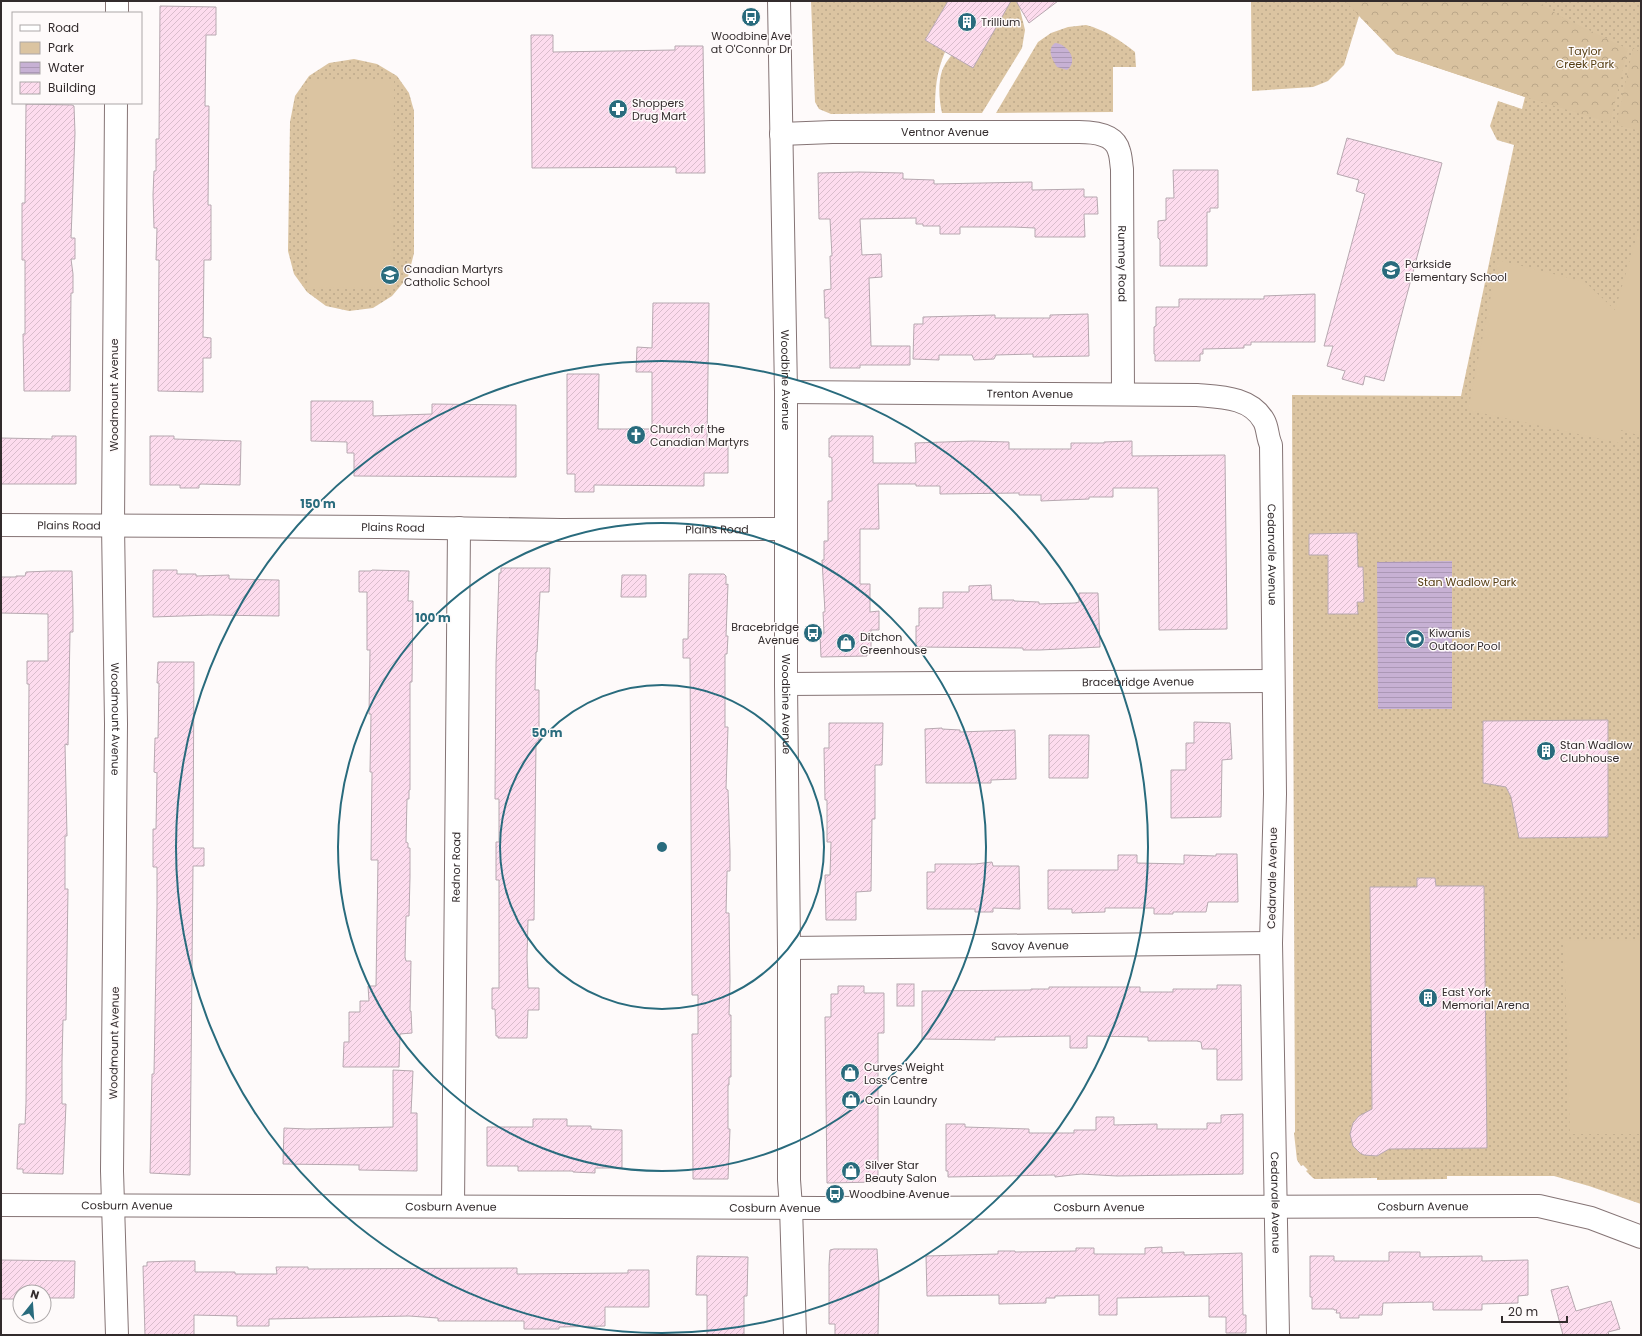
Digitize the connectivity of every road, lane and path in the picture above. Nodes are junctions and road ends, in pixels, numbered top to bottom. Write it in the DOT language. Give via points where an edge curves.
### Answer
graph roads {
  1 [pos="117,1"];
  2 [pos="779,1"];
  3 [pos="117,12"];
  4 [pos="116,104"];
  5 [pos="781,134"];
  6 [pos="1109,137"];
  7 [pos="786,392"];
  8 [pos="1123,394"];
  9 [pos="1265,422"];
  10 [pos="1,525"];
  11 [pos="113,525"];
  12 [pos="459,528"];
  13 [pos="786,529"];
  14 [pos="1273,681"];
  15 [pos="786,684"];
  16 [pos="1271,943"];
  17 [pos="789,948"];
  18 [pos="1,1205"];
  19 [pos="114,1205"];
  20 [pos="453,1206"];
  21 [pos="791,1207"];
  22 [pos="1276,1207"];
  23 [pos="1641,1236"];
  24 [pos="117,1335"];
  25 [pos="794,1335"];
  26 [pos="1278,1335"];
  1 -- 3 [label="street"];
  2 -- 5 [label="street, Woodbine Avenue"];
  4 -- 11 [label="street, Woodmount Avenue"];
  5 -- 6 [label="street, Ventnor Avenue" via="1090,132"];
  5 -- 7 [label="street, Woodbine Avenue"];
  6 -- 8 [label="street, Rumney Road" via="1119,149 1122,169"];
  7 -- 8 [label="street, Trenton Avenue"];
  7 -- 13 [label="street, Woodbine Avenue"];
  8 -- 9 [label="street, Trenton Avenue" via="1224,397 1242,401 1258,412"];
  9 -- 14 [label="street, Cedarvale Avenue" via="1271,444"];
  10 -- 11 [label="street, Plains Road"];
  11 -- 12 [label="street, Plains Road"];
  11 -- 19 [label="street, Woodmount Avenue" via="116,724 112,1171"];
  12 -- 13 [label="street, Plains Road"];
  12 -- 20 [label="street, Rednor Road"];
  13 -- 15 [label="street, Woodbine Avenue"];
  14 -- 15 [label="street, Bracebridge Avenue"];
  14 -- 16 [label="street, Cedarvale Avenue" via="1275,794"];
  15 -- 17 [label="street, Woodbine Avenue"];
  16 -- 17 [label="street, Savoy Avenue"];
  16 -- 22 [label="street, Cedarvale Avenue"];
  17 -- 21 [label="street, Woodbine Avenue"];
  18 -- 19 [label="street, Cosburn Avenue"];
  19 -- 20 [label="street, Cosburn Avenue"];
  19 -- 24 [label="street, Woodmount Avenue"];
  20 -- 21 [label="street, Cosburn Avenue"];
  21 -- 22 [label="street, Cosburn Avenue"];
  21 -- 25 [label="street, Woodbine Avenue"];
  22 -- 23 [label="street, Cosburn Avenue" via="1539,1206 1591,1218"];
  22 -- 26 [label="street, Cedarvale Avenue"];
}
